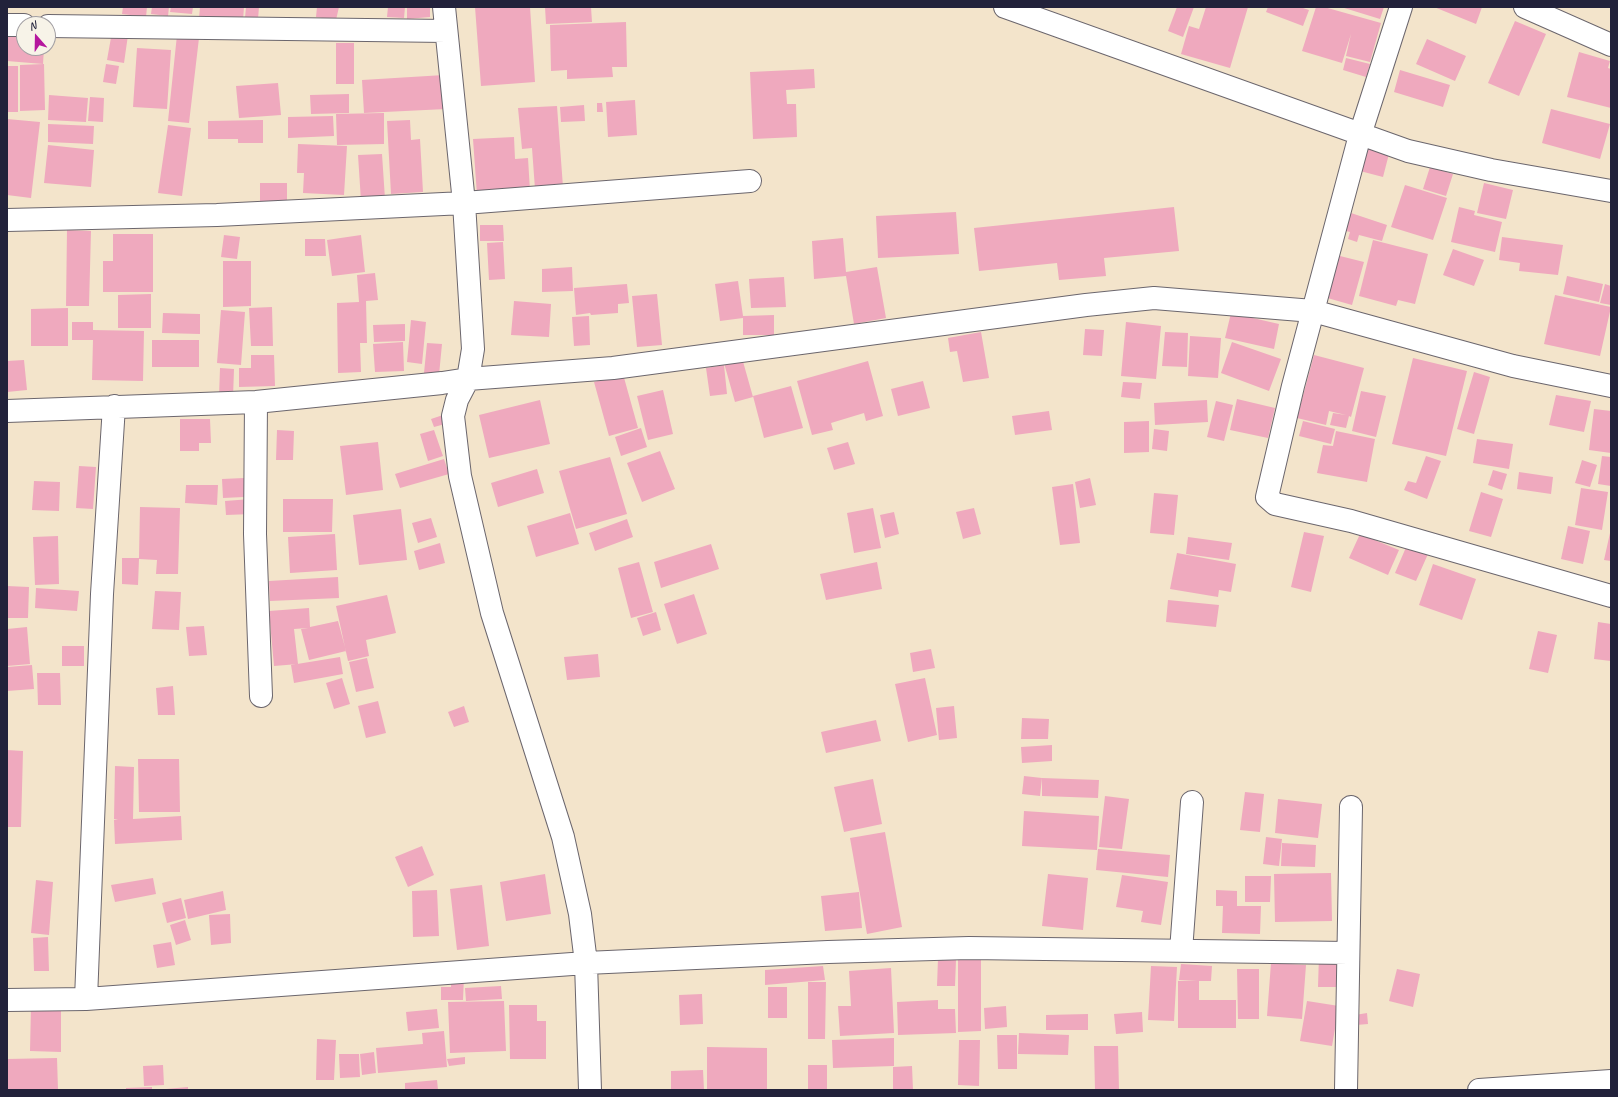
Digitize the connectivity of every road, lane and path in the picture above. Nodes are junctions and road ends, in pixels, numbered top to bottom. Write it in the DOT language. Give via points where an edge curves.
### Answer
graph roads {
  1 [pos="444,7"];
  2 [pos="1005,7"];
  3 [pos="1401,7"];
  4 [pos="1525,7"];
  5 [pos="56,26"];
  6 [pos="446,31"];
  7 [pos="1611,45"];
  8 [pos="1360,135"];
  9 [pos="750,181"];
  10 [pos="1611,191"];
  11 [pos="464,203"];
  12 [pos="7,220"];
  13 [pos="1313,311"];
  14 [pos="468,379"];
  15 [pos="1611,386"];
  16 [pos="256,402"];
  17 [pos="114,406"];
  18 [pos="7,412"];
  19 [pos="1611,596"];
  20 [pos="261,696"];
  21 [pos="1192,802"];
  22 [pos="1350,807"];
  23 [pos="1181,951"];
  24 [pos="1348,953"];
  25 [pos="586,963"];
  26 [pos="86,999"];
  27 [pos="7,1000"];
  28 [pos="1611,1081"];
  29 [pos="590,1090"];
  30 [pos="1346,1090"];
  31 [pos="1479,1090"];
  1 -- 6 [label="street"];
  2 -- 8 [label="street"];
  3 -- 8 [label="street"];
  4 -- 7 [label="street"];
  5 -- 6 [label="street"];
  6 -- 11 [label="street"];
  8 -- 10 [label="street" via="1408,151 1491,170"];
  8 -- 13 [label="street"];
  9 -- 11 [label="street"];
  11 -- 12 [label="street" via="217,215"];
  11 -- 14 [label="street" via="473,348"];
  13 -- 14 [label="street" via="1154,298 613,368"];
  13 -- 15 [label="street" via="1513,366"];
  13 -- 19 [label="street" via="1267,497 1275,504 1351,521"];
  14 -- 16 [label="street"];
  14 -- 25 [label="street" via="452,416 460,476 492,613 563,837 580,914"];
  16 -- 17 [label="street"];
  16 -- 20 [label="street" via="255,534"];
  17 -- 18 [label="street"];
  17 -- 26 [label="street" via="102,594"];
  21 -- 23 [label="street"];
  22 -- 24 [label="street"];
  23 -- 24 [label="street"];
  23 -- 25 [label="street" via="968,948"];
  24 -- 30 [label="street"];
  25 -- 26 [label="street"];
  25 -- 29 [label="street"];
  26 -- 27 [label="street"];
  28 -- 31 [label="street"];
}
